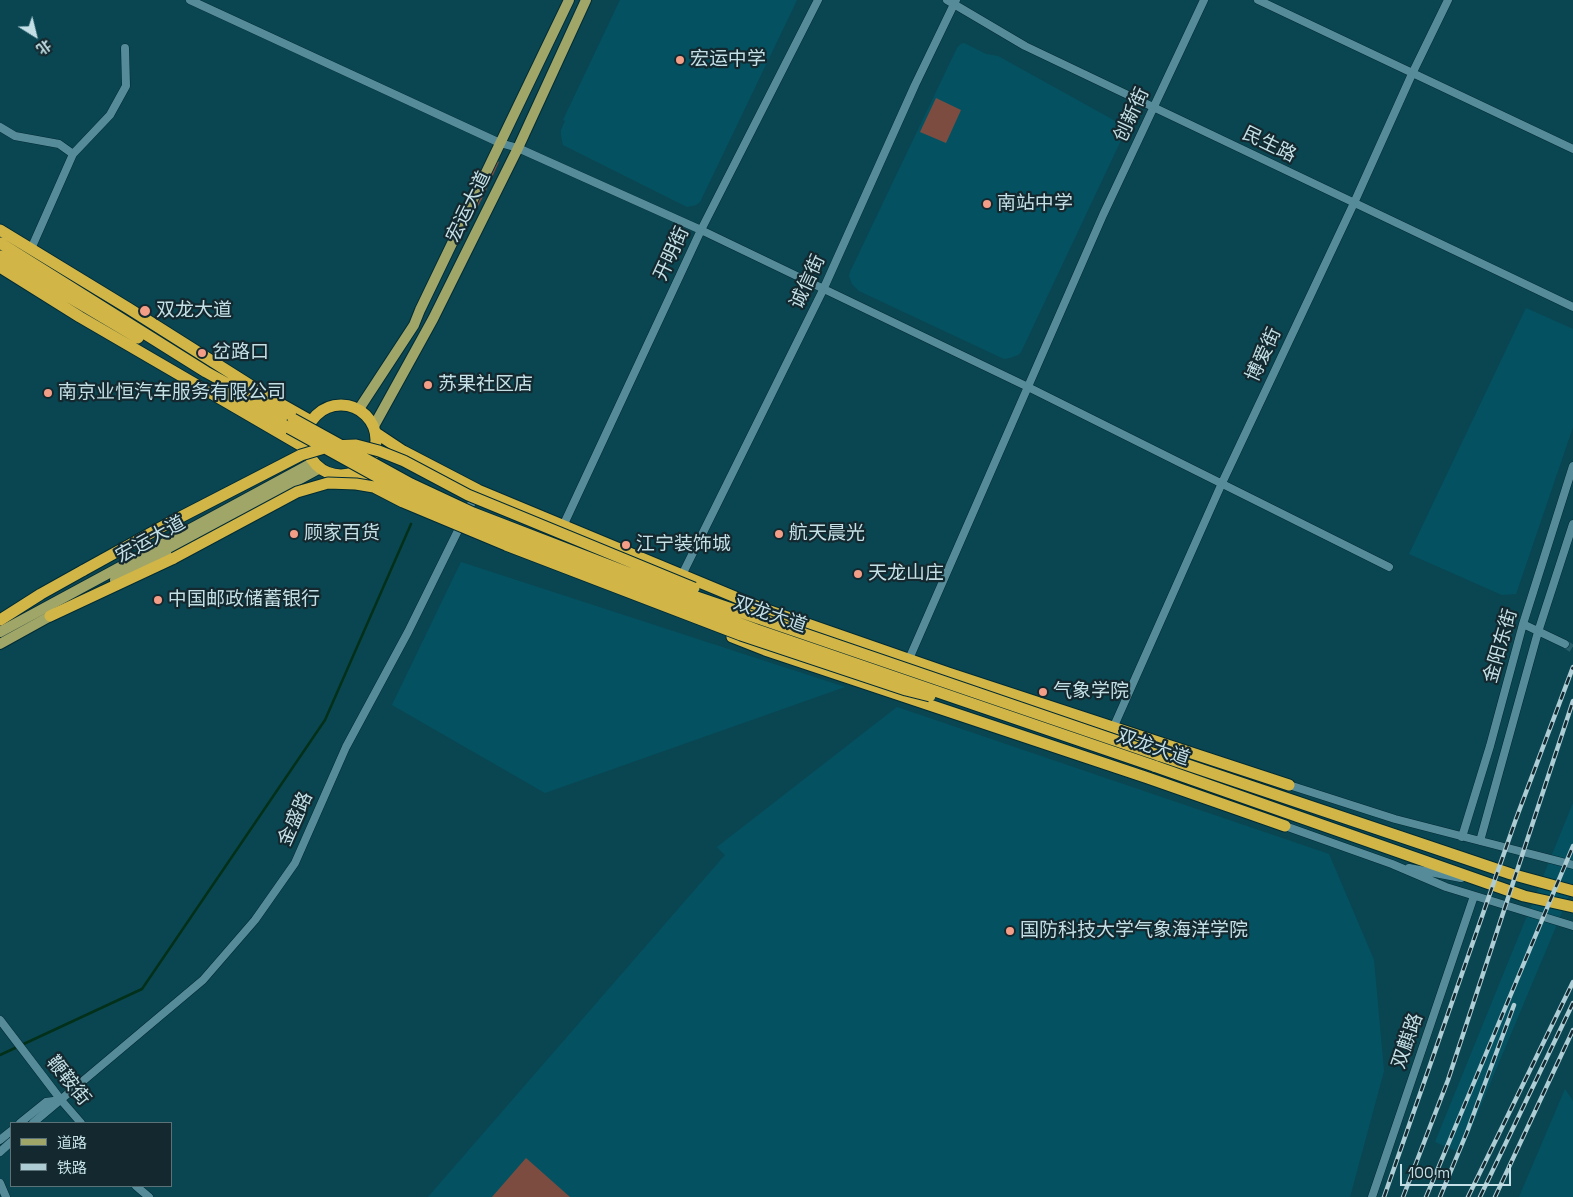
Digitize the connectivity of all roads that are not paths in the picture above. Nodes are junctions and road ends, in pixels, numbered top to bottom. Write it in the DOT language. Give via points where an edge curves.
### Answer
graph roads {
  1 [pos="190,0"];
  2 [pos="569,0"];
  3 [pos="586,0"];
  4 [pos="818,0"];
  5 [pos="1204,0"];
  6 [pos="1258,0"];
  7 [pos="1448,0"];
  8 [pos="953,2"];
  9 [pos="125,48"];
  10 [pos="1412,74"];
  11 [pos="1154,108"];
  12 [pos="0,127"];
  13 [pos="500,143"];
  14 [pos="518,148"];
  15 [pos="1573,149"];
  16 [pos="73,154"];
  17 [pos="1354,203"];
  18 [pos="0,230"];
  19 [pos="701,230"];
  20 [pos="0,243"];
  21 [pos="31,249"];
  22 [pos="0,256"];
  23 [pos="0,267"];
  24 [pos="823,290"];
  25 [pos="1573,307"];
  26 [pos="1028,387"];
  27 [pos="359,409"];
  28 [pos="311,421"];
  29 [pos="375,430"];
  30 [pos="307,449"];
  31 [pos="317,465"];
  32 [pos="1573,466"];
  33 [pos="356,472"];
  34 [pos="1222,483"];
  35 [pos="478,490"];
  36 [pos="1573,524"];
  37 [pos="563,526"];
  38 [pos="458,530"];
  39 [pos="1389,567"];
  40 [pos="682,575"];
  41 [pos="50,616"];
  42 [pos="761,619"];
  43 [pos="0,620"];
  44 [pos="1523,624"];
  45 [pos="0,632"];
  46 [pos="1538,632"];
  47 [pos="0,644"];
  48 [pos="1565,644"];
  49 [pos="908,659"];
  50 [pos="1002,715"];
  51 [pos="1114,726"];
  52 [pos="1289,784"];
  53 [pos="1285,826"];
  54 [pos="1462,837"];
  55 [pos="1480,840"];
  56 [pos="1392,864"];
  57 [pos="1573,864"];
  58 [pos="1492,885"];
  59 [pos="1573,891"];
  60 [pos="1474,896"];
  61 [pos="1573,907"];
  62 [pos="1573,926"];
  63 [pos="0,1020"];
  64 [pos="61,1100"];
  65 [pos="21,1122"];
  66 [pos="35,1122"];
  67 [pos="80,1122"];
  68 [pos="10,1132"];
  69 [pos="0,1140"];
  70 [pos="10,1143"];
  71 [pos="0,1152"];
  72 [pos="0,1183"];
  73 [pos="137,1187"];
  74 [pos="6,1197"];
  75 [pos="149,1197"];
  76 [pos="1372,1197"];
  1 -- 13 [label="street"];
  2 -- 13 [label="main road, 宏运大道"];
  3 -- 14 [label="main road, 宏运大道"];
  4 -- 19 [label="street, 开明街"];
  5 -- 11 [label="street, 创新街"];
  6 -- 10 [label="street"];
  7 -- 10 [label="street, 博爱街"];
  8 -- 11 [label="street, 民生路" via="1025,46"];
  8 -- 24 [label="street, 诚信街"];
  9 -- 16 [label="street" via="126,86 110,115"];
  10 -- 15 [label="street"];
  10 -- 17 [label="street, 博爱街"];
  11 -- 17 [label="street, 民生路"];
  11 -- 26 [label="street, 创新街"];
  12 -- 16 [label="street" via="15,136 59,144"];
  13 -- 14 [label="street"];
  13 -- 27 [label="main road, 宏运大道" via="414,325"];
  14 -- 19 [label="street"];
  14 -- 29 [label="main road, 宏运大道"];
  16 -- 21 [label="street"];
  17 -- 25 [label="street, 民生路"];
  17 -- 34 [label="street, 博爱街"];
  18 -- 21 [label="highway"];
  19 -- 24 [label="street"];
  19 -- 37 [label="street, 开明街"];
  20 -- 42 [label="highway, 双龙大道, bridge" via="206,372 411,484 532,536"];
  21 -- 28 [label="highway"];
  22 -- 50 [label="highway, 双龙大道, bridge" via="289,428 400,490 482,527 635,585"];
  23 -- 30 [label="highway"];
  24 -- 26 [label="street"];
  24 -- 40 [label="street, 诚信街"];
  26 -- 34 [label="street"];
  26 -- 49 [label="street, 创新街"];
  27 -- 28 [label="highway" via="337,405 317,414"];
  27 -- 29 [label="highway" via="368,416"];
  28 -- 30 [label="highway"];
  29 -- 33 [label="highway" via="373,456"];
  29 -- 35 [label="highway, 双龙大道" via="403,451"];
  30 -- 31 [label="highway"];
  31 -- 33 [label="highway" via="336,475"];
  31 -- 41 [label="main road, 宏运大道"];
  31 -- 45 [label="main road, 宏运大道"];
  32 -- 44 [label="street, 金阳东街"];
  33 -- 38 [label="highway, 双龙大道"];
  34 -- 39 [label="street"];
  34 -- 51 [label="street, 博爱街"];
  35 -- 37 [label="highway, 双龙大道"];
  35 -- 38 [label="street, 金盛路"];
  36 -- 46 [label="street, 金阳东街"];
  37 -- 40 [label="highway, 双龙大道"];
  38 -- 53 [label="highway, 双龙大道" via="766,650"];
  38 -- 64 [label="street, 金盛路" via="346,747 295,862 255,920 203,980"];
  40 -- 49 [label="highway, 双龙大道" via="764,609"];
  41 -- 47 [label="main road, 宏运大道"];
  41 -- 50 [label="highway, bridge" via="174,558 297,492 328,483 356,484 374,487 506,545 740,635 906,690"];
  42 -- 43 [label="highway, bridge" via="468,495 404,461 356,445 331,446 301,455 169,522"];
  42 -- 59 [label="highway, 双龙大道, bridge" via="1512,874"];
  44 -- 46 [label="street"];
  44 -- 54 [label="street, 金阳东街"];
  46 -- 48 [label="street"];
  46 -- 55 [label="street, 金阳东街"];
  49 -- 51 [label="highway, 双龙大道"];
  50 -- 58 [label="highway, 双龙大道, bridge"];
  51 -- 52 [label="highway, 双龙大道"];
  52 -- 54 [label="street"];
  53 -- 56 [label="street"];
  54 -- 55 [label="street"];
  55 -- 57 [label="street"];
  56 -- 58 [label="street"];
  56 -- 60 [label="street"];
  58 -- 61 [label="highway, 双龙大道"];
  60 -- 62 [label="street"];
  60 -- 76 [label="street, 双麒路"];
  63 -- 64 [label="street, 鞭鞍街"];
  64 -- 65 [label="street, 金盛路" via="46,1102"];
  64 -- 66 [label="street, 金盛路"];
  64 -- 67 [label="street, 鞭鞍街"];
  68 -- 69 [label="street"];
  70 -- 71 [label="street"];
  72 -- 74 [label="street"];
  73 -- 75 [label="street"];
}
